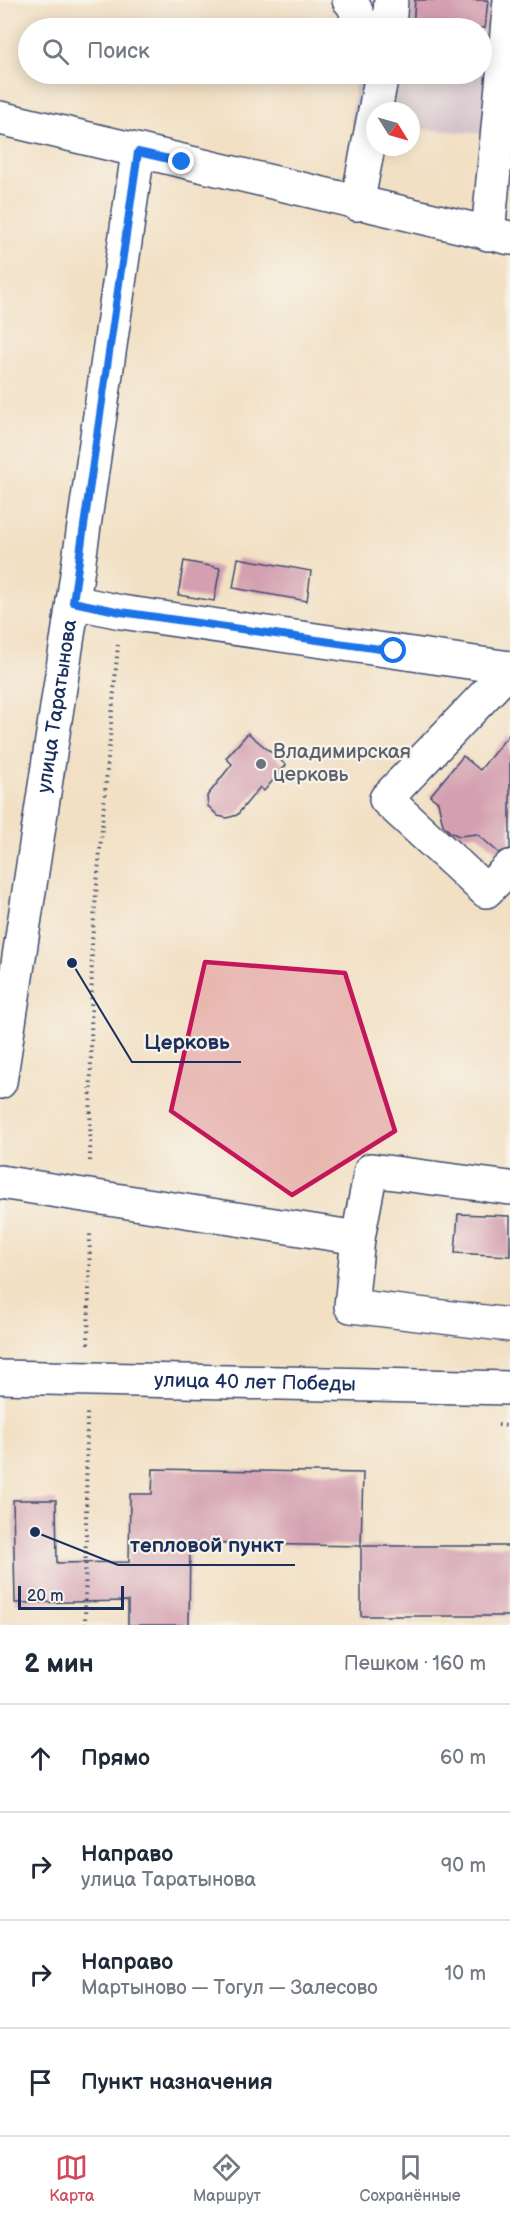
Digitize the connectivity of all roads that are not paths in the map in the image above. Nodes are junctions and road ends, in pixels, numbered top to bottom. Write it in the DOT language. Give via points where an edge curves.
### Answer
graph roads {
  1 [pos="348,0"];
  2 [pos="391,0"];
  3 [pos="510,0"];
  4 [pos="359,18"];
  5 [pos="390,18"];
  6 [pos="380,84"];
  7 [pos="377,102"];
  8 [pos="0,118"];
  9 [pos="138,152"];
  10 [pos="366,156"];
  11 [pos="357,204"];
  12 [pos="499,236"];
  13 [pos="73,602"];
  14 [pos="510,668"];
  15 [pos="510,867"];
  16 [pos="15,891"];
  17 [pos="0,1082"];
  18 [pos="0,1182"];
  19 [pos="510,1188"];
  20 [pos="358,1238"];
  21 [pos="510,1325"];
  22 [pos="0,1377"];
  23 [pos="510,1388"];
  1 -- 4 [label="street"];
  2 -- 5 [label="street"];
  3 -- 12 [label="street"];
  6 -- 7 [label="street"];
  8 -- 9 [label="street"];
  9 -- 11 [label="street"];
  9 -- 13 [label="street, улица Таратынова"];
  10 -- 11 [label="street"];
  11 -- 12 [label="street"];
  13 -- 14 [label="street"];
  13 -- 16 [label="street, улица Таратынова"];
  14 -- 15 [label="street" via="386,798 486,891"];
  16 -- 17 [label="street, улица Таратынова"];
  18 -- 20 [label="street"];
  19 -- 20 [label="street" via="371,1170"];
  20 -- 21 [label="street" via="351,1305"];
  22 -- 23 [label="street, улица 40 лет Победы"];
}
